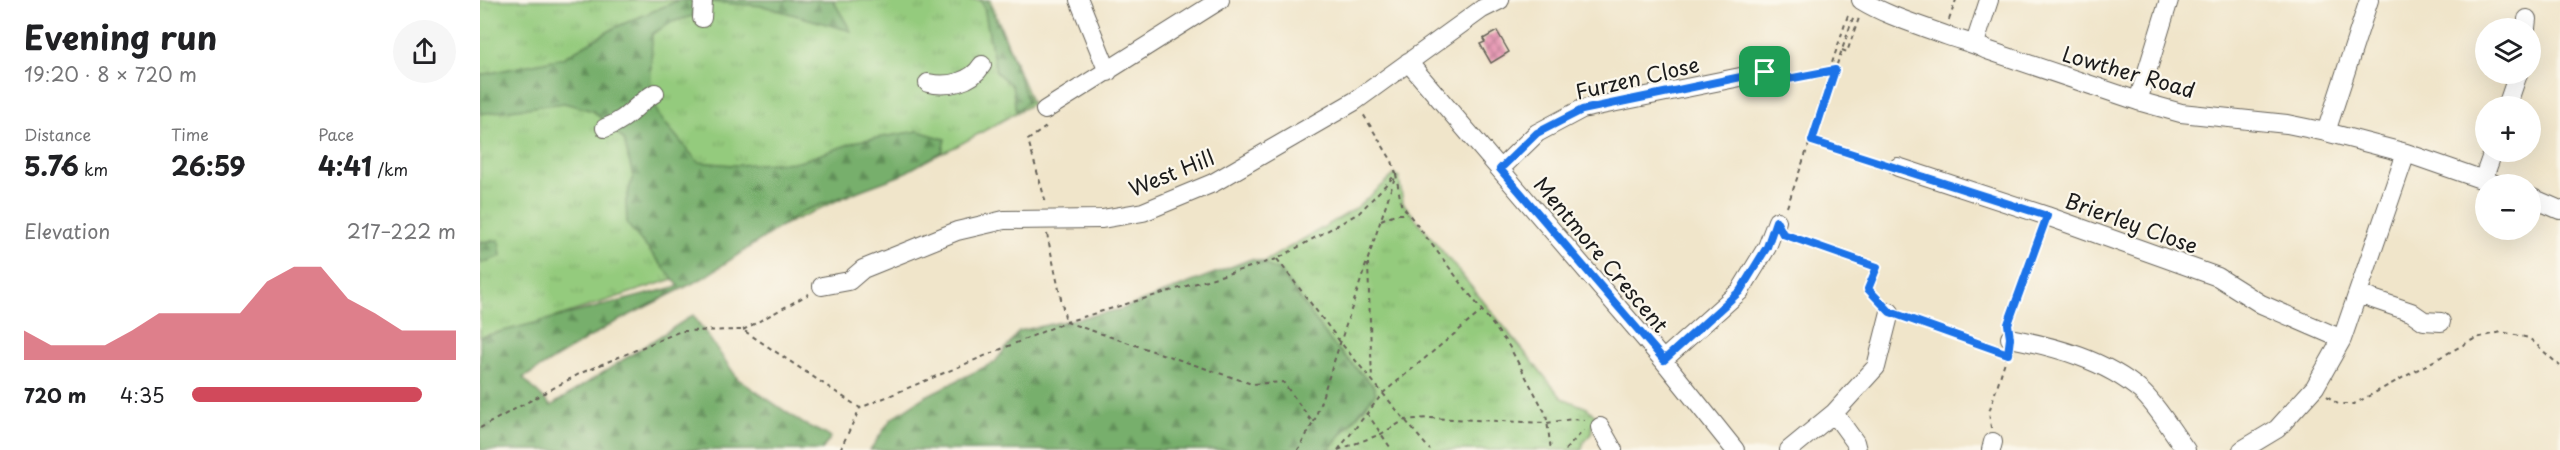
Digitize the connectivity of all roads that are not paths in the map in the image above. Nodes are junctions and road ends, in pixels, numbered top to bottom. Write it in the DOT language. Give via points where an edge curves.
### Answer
graph roads {
  1 [pos="1079,0"];
  2 [pos="1220,0"];
  3 [pos="1500,0"];
  4 [pos="1989,0"];
  5 [pos="2169,0"];
  6 [pos="2369,0"];
  7 [pos="1857,8"];
  8 [pos="1975,43"];
  9 [pos="1408,62"];
  10 [pos="982,65"];
  11 [pos="1108,72"];
  12 [pos="1765,72"];
  13 [pos="928,83"];
  14 [pos="655,93"];
  15 [pos="2138,101"];
  16 [pos="1045,110"];
  17 [pos="604,128"];
  18 [pos="2326,132"];
  19 [pos="2406,153"];
  20 [pos="1898,167"];
  21 [pos="1500,169"];
  22 [pos="2475,177"];
  23 [pos="2541,202"];
  24 [pos="2560,210"];
  25 [pos="1776,221"];
  26 [pos="822,286"];
  27 [pos="2358,294"];
  28 [pos="1890,312"];
  29 [pos="2441,322"];
  30 [pos="2010,338"];
  31 [pos="2342,339"];
  32 [pos="1664,360"];
  33 [pos="1834,413"];
  34 [pos="1597,424"];
  35 [pos="1613,450"];
  36 [pos="1735,450"];
  37 [pos="1789,450"];
  38 [pos="1857,450"];
  39 [pos="2186,450"];
  40 [pos="2242,450"];
  1 -- 11 [label="street"];
  2 -- 11 [label="street"];
  3 -- 9 [label="street, West Hill"];
  4 -- 8 [label="street"];
  5 -- 15 [label="street"];
  6 -- 18 [label="street"];
  7 -- 8 [label="street, Lowther Road" via="1874,8"];
  8 -- 15 [label="street, Lowther Road"];
  9 -- 21 [label="street, Mentmore Crescent"];
  9 -- 26 [label="street, West Hill" via="1355,101 1212,183 1143,212 1102,219 1004,220 957,231 863,269 849,281"];
  10 -- 13 [label="street" via="964,80"];
  11 -- 16 [label="street"];
  12 -- 21 [label="street, Furzen Close" via="1582,110 1537,133"];
  14 -- 17 [label="street" via="629,116"];
  15 -- 18 [label="street, Lowther Road" via="2181,113"];
  18 -- 19 [label="street, Lowther Road"];
  19 -- 22 [label="street, Lowther Road"];
  19 -- 27 [label="street"];
  20 -- 31 [label="street, Brierley Close" via="2218,277 2261,304"];
  21 -- 32 [label="street, Mentmore Crescent"];
  23 -- 24 [label="street"];
  25 -- 32 [label="street" via="1767,247 1740,291"];
  27 -- 29 [label="street" via="2411,312 2424,321"];
  27 -- 31 [label="street"];
  28 -- 33 [label="street" via="1876,367"];
  30 -- 39 [label="street" via="2107,367 2143,392"];
  31 -- 40 [label="street" via="2315,387 2277,429"];
  32 -- 36 [label="street, Mentmore Crescent"];
  33 -- 37 [label="street"];
  33 -- 38 [label="street"];
  34 -- 35 [label="street"];
}
